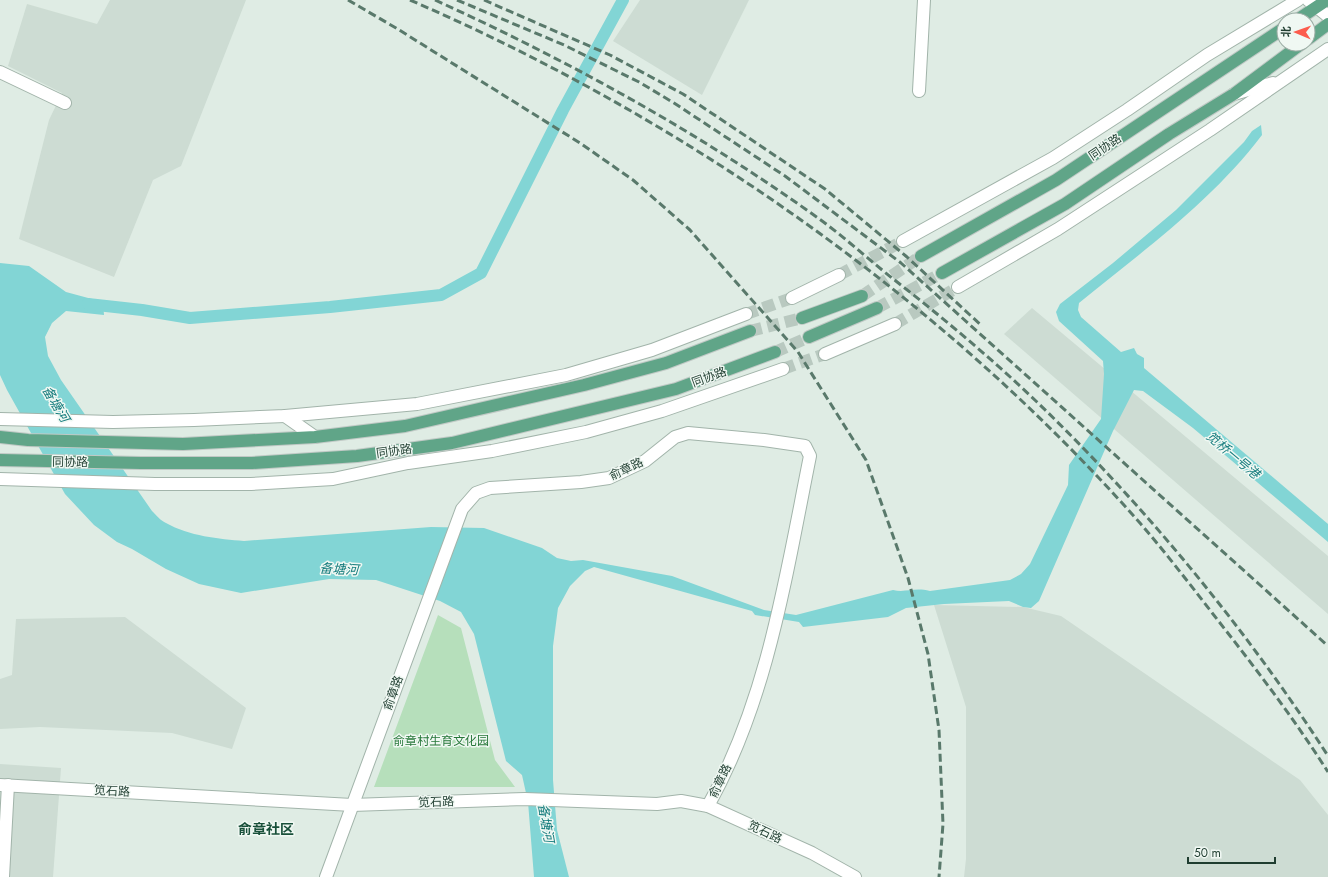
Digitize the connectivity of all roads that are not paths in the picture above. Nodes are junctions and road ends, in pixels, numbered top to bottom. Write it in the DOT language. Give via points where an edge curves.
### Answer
graph roads {
  1 [pos="924,0"];
  2 [pos="1298,0"];
  3 [pos="1327,0"];
  4 [pos="1312,4"];
  5 [pos="1304,12"];
  6 [pos="1328,16"];
  7 [pos="1328,24"];
  8 [pos="1276,33"];
  9 [pos="1316,33"];
  10 [pos="1328,49"];
  11 [pos="1290,52"];
  12 [pos="0,72"];
  13 [pos="1285,80"];
  14 [pos="919,91"];
  15 [pos="1234,94"];
  16 [pos="65,103"];
  17 [pos="903,241"];
  18 [pos="921,256"];
  19 [pos="942,273"];
  20 [pos="839,275"];
  21 [pos="958,287"];
  22 [pos="862,296"];
  23 [pos="792,298"];
  24 [pos="877,308"];
  25 [pos="746,314"];
  26 [pos="802,318"];
  27 [pos="895,324"];
  28 [pos="750,330"];
  29 [pos="808,337"];
  30 [pos="775,352"];
  31 [pos="825,354"];
  32 [pos="783,369"];
  33 [pos="285,416"];
  34 [pos="6,419"];
  35 [pos="0,437"];
  36 [pos="315,437"];
  37 [pos="0,460"];
  38 [pos="0,479"];
  39 [pos="4,785"];
  40 [pos="352,806"];
  41 [pos="708,806"];
  42 [pos="3,877"];
  43 [pos="326,877"];
  44 [pos="855,877"];
  1 -- 14 [label="street"];
  2 -- 17 [label="street" via="1207,55 1053,158"];
  3 -- 4 [label="main road"];
  4 -- 5 [label="main road"];
  4 -- 6 [label="street"];
  7 -- 9 [label="main road"];
  8 -- 18 [label="main road, 同协路" via="1056,180"];
  10 -- 13 [label="street"];
  11 -- 15 [label="main road, 同协路"];
  12 -- 16 [label="street"];
  13 -- 15 [label="street"];
  13 -- 21 [label="street" via="1058,229"];
  15 -- 19 [label="main road, 同协路" via="1065,204"];
  20 -- 23 [label="street"];
  22 -- 26 [label="main road"];
  24 -- 29 [label="main road"];
  25 -- 33 [label="street" via="652,350 566,375 417,404"];
  27 -- 31 [label="street"];
  28 -- 36 [label="main road, 同协路" via="666,363 584,385 413,425"];
  30 -- 37 [label="main road, 同协路" via="676,389 452,442 357,456 252,463"];
  32 -- 38 [label="street" via="662,411 586,432 333,479 251,484 155,484"];
  33 -- 34 [label="street" via="113,422"];
  33 -- 36 [label="street"];
  35 -- 36 [label="main road, 同协路" via="128,444 183,444"];
  39 -- 40 [label="street, 笕石路"];
  39 -- 42 [label="street"];
  40 -- 41 [label="street, 笕石路" via="526,800 657,804 682,801"];
  40 -- 41 [label="street, 俞章路" via="462,508 476,493 490,488 609,478 645,461 675,437 688,433 806,446 810,456 778,622 753,702 722,781"];
  40 -- 43 [label="street, 俞章路"];
  41 -- 44 [label="street, 笕石路" via="812,853"];
}
